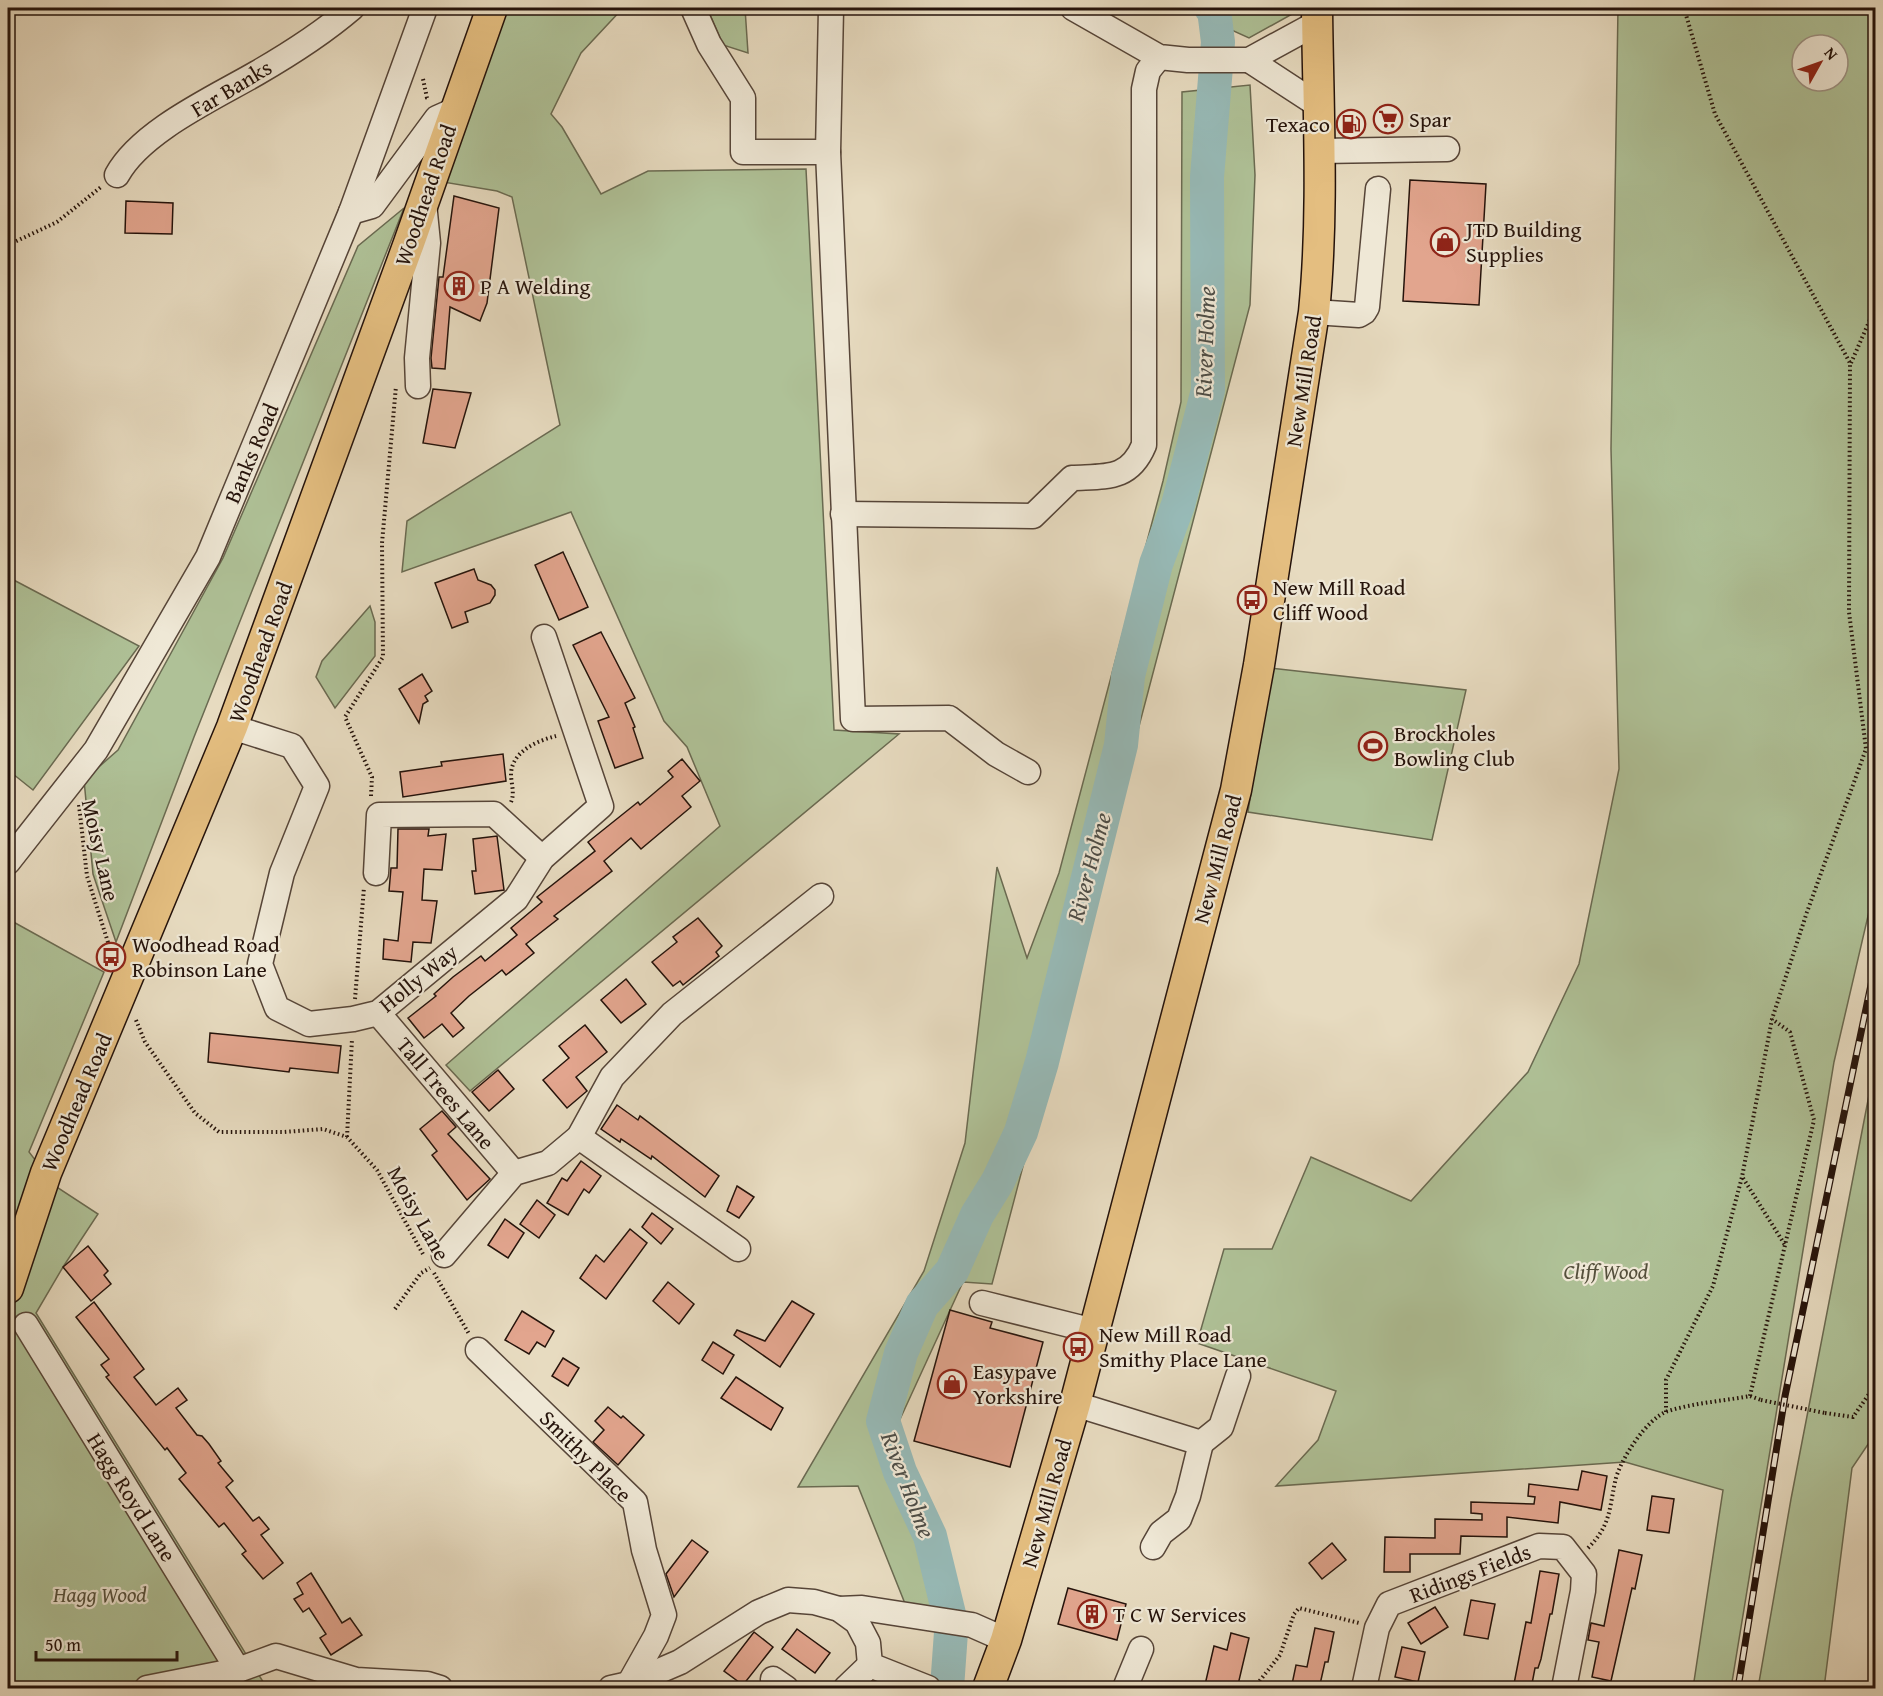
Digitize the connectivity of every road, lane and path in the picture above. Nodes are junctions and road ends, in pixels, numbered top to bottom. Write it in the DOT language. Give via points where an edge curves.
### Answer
graph roads {
  1 [pos="425,8"];
  2 [pos="492,8"];
  3 [pos="693,8"];
  4 [pos="833,8"];
  5 [pos="1073,8"];
  6 [pos="1684,8"];
  7 [pos="339,12"];
  8 [pos="1317,15"];
  9 [pos="1158,57"];
  10 [pos="1249,60"];
  11 [pos="1318,105"];
  12 [pos="455,110"];
  13 [pos="1448,149"];
  14 [pos="1320,151"];
  15 [pos="828,152"];
  16 [pos="117,175"];
  17 [pos="1378,189"];
  18 [pos="423,201"];
  19 [pos="351,212"];
  20 [pos="8,245"];
  21 [pos="1875,306"];
  22 [pos="1314,312"];
  23 [pos="1850,363"];
  24 [pos="418,386"];
  25 [pos="843,514"];
  26 [pos="382,543"];
  27 [pos="544,637"];
  28 [pos="232,727"];
  29 [pos="575,731"];
  30 [pos="1028,772"];
  31 [pos="67,786"];
  32 [pos="371,798"];
  33 [pos="494,814"];
  34 [pos="542,858"];
  35 [pos="8,862"];
  36 [pos="370,876"];
  37 [pos="821,896"];
  38 [pos="112,955"];
  39 [pos="121,997"];
  40 [pos="378,1013"];
  41 [pos="1772,1018"];
  42 [pos="353,1019"];
  43 [pos="347,1137"];
  44 [pos="579,1137"];
  45 [pos="514,1173"];
  46 [pos="1743,1178"];
  47 [pos="1785,1246"];
  48 [pos="738,1249"];
  49 [pos="437,1261"];
  50 [pos="8,1288"];
  51 [pos="982,1302"];
  52 [pos="395,1309"];
  53 [pos="26,1325"];
  54 [pos="1094,1331"];
  55 [pos="478,1350"];
  56 [pos="1238,1376"];
  57 [pos="1875,1384"];
  58 [pos="1749,1396"];
  59 [pos="1075,1404"];
  60 [pos="1666,1412"];
  61 [pos="1201,1443"];
  62 [pos="1153,1547"];
  63 [pos="1574,1561"];
  64 [pos="840,1609"];
  65 [pos="1377,1628"];
  66 [pos="1006,1640"];
  67 [pos="1141,1649"];
  68 [pos="870,1665"];
  69 [pos="238,1670"];
  70 [pos="620,1686"];
  71 [pos="928,1688"];
  72 [pos="147,1689"];
  73 [pos="440,1689"];
  74 [pos="846,1689"];
  75 [pos="988,1689"];
  76 [pos="1125,1689"];
  77 [pos="1254,1689"];
  78 [pos="1364,1689"];
  79 [pos="1564,1689"];
  1 -- 19 [label="street, Banks Road"];
  2 -- 12 [label="main road, Woodhead Road"];
  3 -- 15 [label="street" via="709,44 743,98 743,152"];
  4 -- 15 [label="street"];
  5 -- 9 [label="street"];
  6 -- 23 [label="path" via="1715,114"];
  7 -- 16 [label="street, Far Banks" via="259,72 168,125 123,163"];
  8 -- 10 [label="street"];
  8 -- 11 [label="main road, New Mill Road"];
  9 -- 10 [label="street"];
  9 -- 25 [label="street" via="1148,71 1144,89 1144,445 1138,458 1117,475 1072,478 1033,516"];
  10 -- 11 [label="street"];
  11 -- 14 [label="main road, New Mill Road"];
  12 -- 18 [label="main road, Woodhead Road"];
  12 -- 19 [label="street" via="437,118 372,206"];
  13 -- 14 [label="street"];
  14 -- 22 [label="main road, New Mill Road" via="1319,261"];
  15 -- 25 [label="street"];
  16 -- 20 [label="path" via="57,222"];
  17 -- 22 [label="street" via="1364,312"];
  18 -- 24 [label="street" via="428,243"];
  18 -- 28 [label="main road, Woodhead Road"];
  19 -- 31 [label="street, Banks Road" via="208,556 96,750"];
  21 -- 23 [label="path"];
  22 -- 54 [label="main road, New Mill Road" via="1236,790"];
  23 -- 41 [label="path" via="1849,612 1866,749"];
  25 -- 30 [label="street" via="853,719 949,718 996,754"];
  26 -- 32 [label="path" via="383,657 345,717 372,777"];
  27 -- 29 [label="street, Holly Way"];
  28 -- 39 [label="main road, Woodhead Road"];
  28 -- 42 [label="street, Holly Way" via="292,746 316,786 282,873 260,964 277,1008 309,1024"];
  29 -- 33 [label="path" via="532,744 516,759 511,771 513,798 508,808"];
  29 -- 34 [label="street, Holly Way" via="601,806"];
  31 -- 35 [label="street, Banks Road"];
  31 -- 38 [label="path, Moisy Lane" via="79,805 87,876"];
  33 -- 34 [label="street"];
  33 -- 36 [label="street" via="379,815"];
  34 -- 40 [label="street, Holly Way" via="516,899"];
  36 -- 42 [label="path"];
  37 -- 44 [label="street" via="672,1014 612,1077"];
  39 -- 43 [label="path" via="132,1011 145,1042 195,1113 219,1132 323,1129"];
  39 -- 50 [label="main road, Woodhead Road" via="46,1173"];
  40 -- 42 [label="street, Holly Way"];
  40 -- 45 [label="street, Tall Trees Lane"];
  41 -- 46 [label="path"];
  41 -- 47 [label="path" via="1790,1032 1814,1120"];
  42 -- 43 [label="path"];
  43 -- 49 [label="path, Moisy Lane" via="377,1170"];
  44 -- 45 [label="street" via="548,1163"];
  44 -- 48 [label="street"];
  45 -- 49 [label="street"];
  46 -- 47 [label="path"];
  46 -- 60 [label="path" via="1713,1286 1666,1380"];
  47 -- 58 [label="path"];
  49 -- 52 [label="path" via="421,1273"];
  49 -- 55 [label="path, Moisy Lane"];
  51 -- 54 [label="street"];
  53 -- 69 [label="street, Hagg Royd Lane"];
  54 -- 59 [label="main road, New Mill Road"];
  55 -- 70 [label="street, Smithy Place" via="635,1502 644,1550 664,1615 656,1636"];
  56 -- 61 [label="street" via="1236,1406 1221,1427"];
  57 -- 58 [label="path, bridge" via="1853,1417"];
  58 -- 60 [label="path"];
  59 -- 61 [label="street"];
  59 -- 66 [label="main road, New Mill Road"];
  60 -- 63 [label="path" via="1638,1436 1617,1473 1606,1525"];
  61 -- 62 [label="street" via="1179,1519 1161,1533"];
  63 -- 65 [label="street, Ridings Fields" via="1563,1547 1539,1546 1389,1604"];
  63 -- 79 [label="street" via="1584,1574 1583,1591"];
  64 -- 66 [label="street" via="862,1608 972,1625"];
  64 -- 68 [label="street" via="857,1622 868,1643"];
  64 -- 70 [label="street" via="788,1600 759,1612 680,1662"];
  65 -- 77 [label="path" via="1299,1608 1280,1655"];
  65 -- 78 [label="street, Ridings Fields"];
  66 -- 75 [label="main road, New Mill Road"];
  67 -- 76 [label="street"];
  68 -- 71 [label="street"];
  68 -- 74 [label="street"];
  69 -- 72 [label="street"];
  69 -- 73 [label="street" via="276,1656 356,1680 427,1684"];
}
